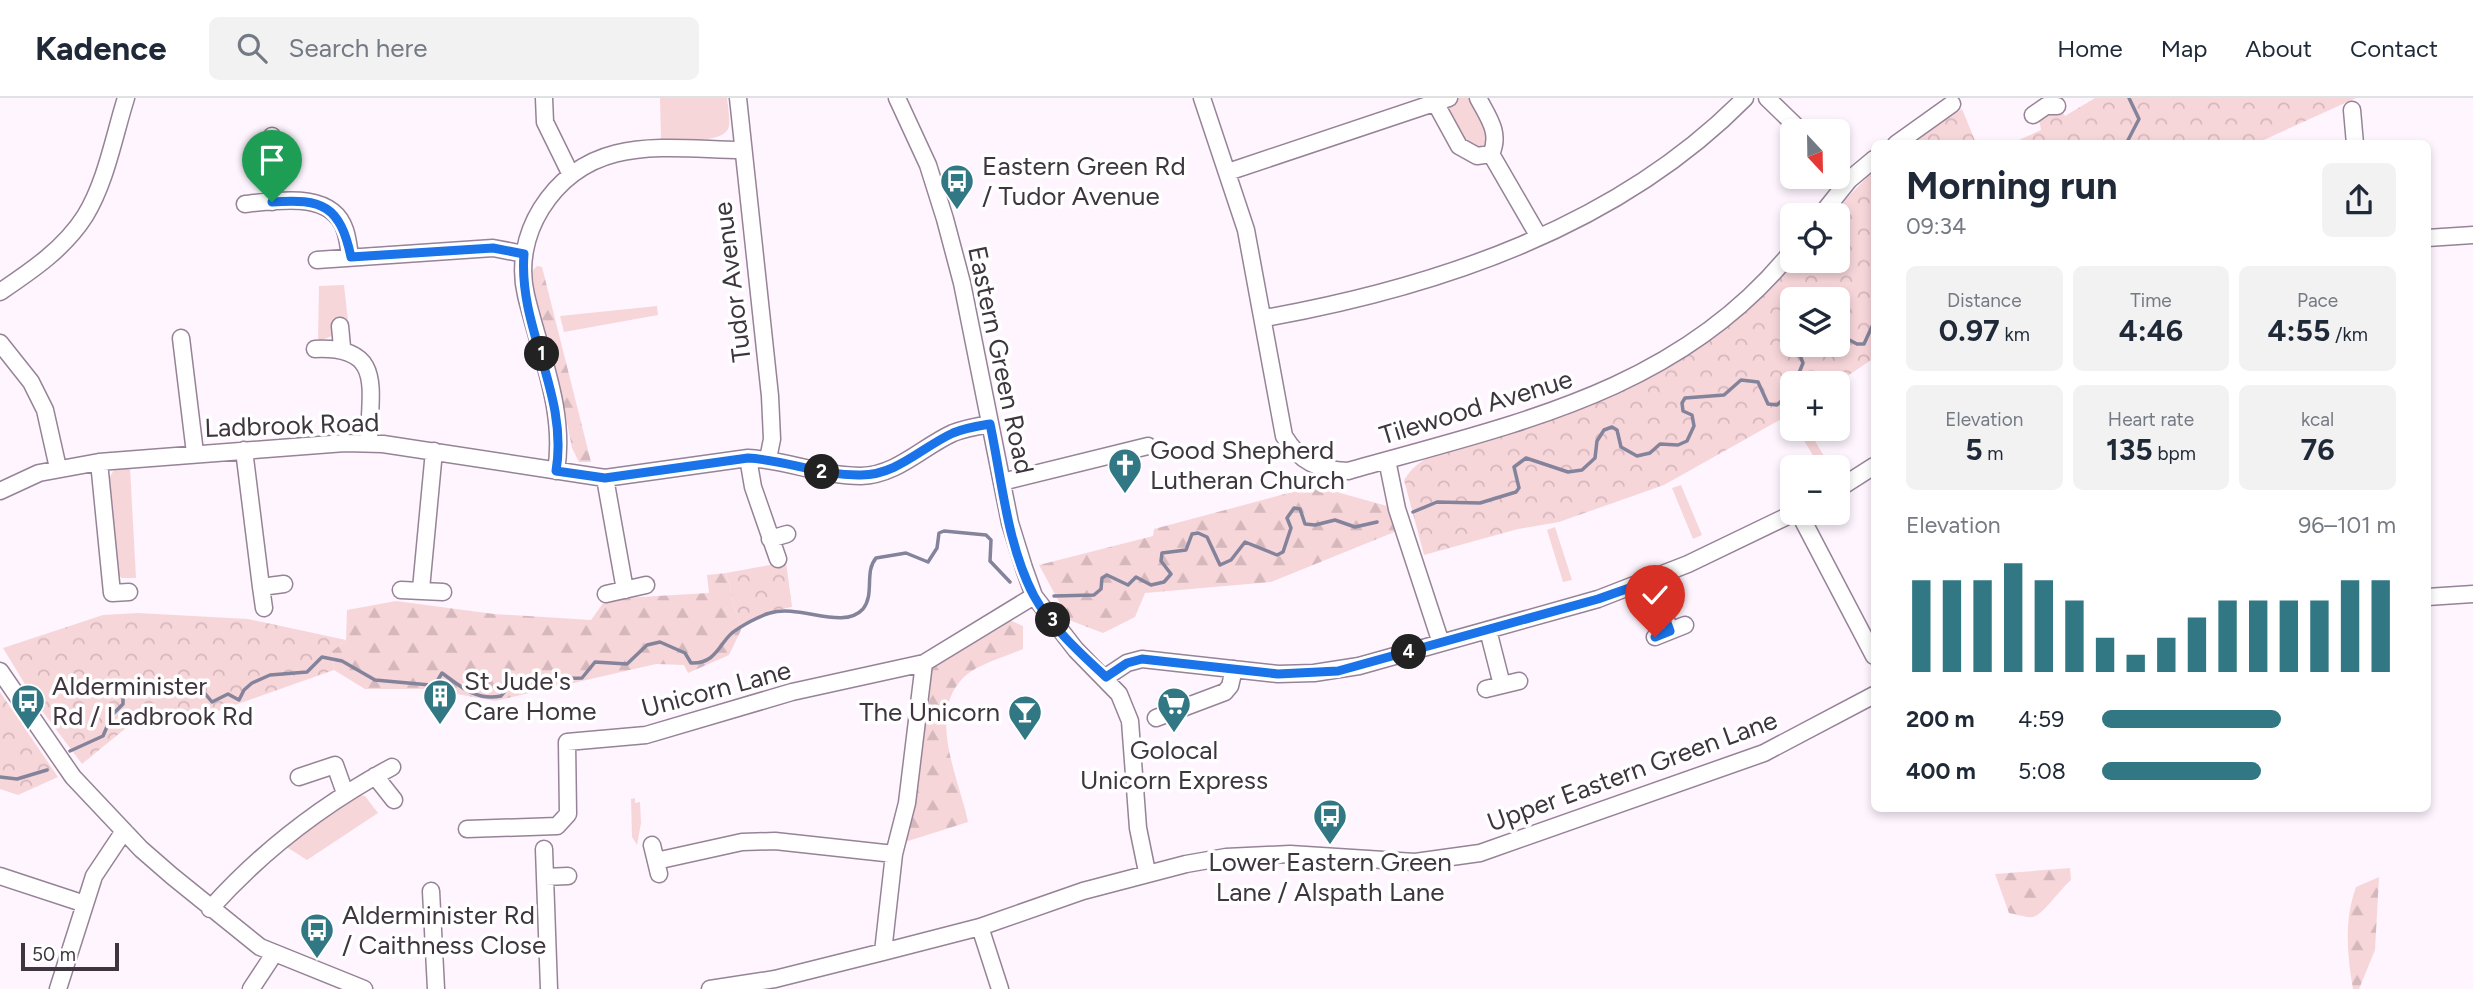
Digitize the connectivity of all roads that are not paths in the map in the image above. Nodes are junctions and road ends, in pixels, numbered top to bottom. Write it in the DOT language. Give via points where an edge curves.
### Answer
graph roads {
  1 [pos="126,98"];
  2 [pos="544,98"];
  3 [pos="738,98"];
  4 [pos="897,98"];
  5 [pos="1202,98"];
  6 [pos="1478,98"];
  7 [pos="1745,98"];
  8 [pos="1767,98"];
  9 [pos="1442,101"];
  10 [pos="1952,104"];
  11 [pos="2352,110"];
  12 [pos="1789,119"];
  13 [pos="272,136"];
  14 [pos="1902,140"];
  15 [pos="2355,140"];
  16 [pos="742,150"];
  17 [pos="1491,154"];
  18 [pos="1871,160"];
  19 [pos="1850,171"];
  20 [pos="1228,172"];
  21 [pos="570,173"];
  22 [pos="272,202"];
  23 [pos="245,204"];
  24 [pos="2473,235"];
  25 [pos="1539,237"];
  26 [pos="2431,238"];
  27 [pos="524,254"];
  28 [pos="351,257"];
  29 [pos="317,260"];
  30 [pos="1780,263"];
  31 [pos="0,292"];
  32 [pos="1265,318"];
  33 [pos="340,326"];
  34 [pos="181,338"];
  35 [pos="0,343"];
  36 [pos="342,347"];
  37 [pos="316,348"];
  38 [pos="990,424"];
  39 [pos="369,443"];
  40 [pos="1148,446"];
  41 [pos="244,450"];
  42 [pos="434,451"];
  43 [pos="195,453"];
  44 [pos="748,458"];
  45 [pos="768,459"];
  46 [pos="1387,460"];
  47 [pos="99,462"];
  48 [pos="58,468"];
  49 [pos="1871,468"];
  50 [pos="556,471"];
  51 [pos="597,477"];
  52 [pos="1850,481"];
  53 [pos="1002,482"];
  54 [pos="0,491"];
  55 [pos="1780,521"];
  56 [pos="1803,525"];
  57 [pos="787,534"];
  58 [pos="770,539"];
  59 [pos="778,559"];
  60 [pos="1652,580"];
  61 [pos="284,583"];
  62 [pos="646,585"];
  63 [pos="261,587"];
  64 [pos="421,589"];
  65 [pos="401,590"];
  66 [pos="625,590"];
  67 [pos="1032,590"];
  68 [pos="129,592"];
  69 [pos="443,592"];
  70 [pos="606,594"];
  71 [pos="2473,594"];
  72 [pos="2431,597"];
  73 [pos="264,608"];
  74 [pos="1488,630"];
  75 [pos="1670,631"];
  76 [pos="1441,643"];
  77 [pos="1871,650"];
  78 [pos="923,663"];
  79 [pos="1234,669"];
  80 [pos="0,671"];
  81 [pos="1106,677"];
  82 [pos="1519,681"];
  83 [pos="1871,697"];
  84 [pos="1156,718"];
  85 [pos="392,767"];
  86 [pos="374,776"];
  87 [pos="299,777"];
  88 [pos="345,793"];
  89 [pos="394,800"];
  90 [pos="467,830"];
  91 [pos="124,831"];
  92 [pos="544,849"];
  93 [pos="894,854"];
  94 [pos="656,860"];
  95 [pos="1147,872"];
  96 [pos="0,876"];
  97 [pos="568,876"];
  98 [pos="545,877"];
  99 [pos="432,891"];
  100 [pos="85,904"];
  101 [pos="210,909"];
  102 [pos="980,927"];
  103 [pos="883,952"];
  104 [pos="274,954"];
  105 [pos="58,989"];
  106 [pos="251,989"];
  107 [pos="364,989"];
  108 [pos="436,989"];
  109 [pos="549,989"];
  110 [pos="710,989"];
  111 [pos="1000,989"];
  1 -- 31 [label="street" via="84,217 42,262"];
  2 -- 21 [label="street" via="545,122"];
  3 -- 16 [label="street, Tudor Avenue"];
  4 -- 38 [label="street, Eastern Green Road" via="928,164 945,219"];
  5 -- 20 [label="street, Tilewood Avenue"];
  6 -- 17 [label="street" via="1494,129"];
  7 -- 25 [label="street" via="1649,176"];
  8 -- 12 [label="street"];
  9 -- 17 [label="street" via="1460,146 1477,156"];
  9 -- 20 [label="street"];
  10 -- 14 [label="street"];
  11 -- 15 [label="street"];
  13 -- 22 [label="street"];
  16 -- 21 [label="street" via="620,151"];
  16 -- 45 [label="street, Tudor Avenue" via="770,396"];
  17 -- 25 [label="street"];
  18 -- 19 [label="street"];
  20 -- 32 [label="street, Tilewood Avenue"];
  21 -- 27 [label="street" via="535,219"];
  22 -- 23 [label="street"];
  22 -- 28 [label="street" via="300,200 329,209 344,227"];
  24 -- 26 [label="street"];
  25 -- 32 [label="street" via="1393,291"];
  27 -- 28 [label="street" via="493,248"];
  27 -- 50 [label="street" via="526,292 559,419"];
  28 -- 29 [label="street"];
  30 -- 46 [label="street, Tilewood Avenue" via="1733,312 1634,379 1572,404"];
  32 -- 46 [label="street, Tilewood Avenue" via="1279,421 1301,459 1329,470 1348,471"];
  33 -- 36 [label="street"];
  34 -- 43 [label="street"];
  35 -- 48 [label="street" via="45,410"];
  36 -- 37 [label="street"];
  36 -- 39 [label="street" via="360,356 369,371"];
  38 -- 45 [label="street, Ladbrook Road" via="956,432 898,467 862,476 812,471"];
  38 -- 53 [label="street, Eastern Green Road"];
  39 -- 41 [label="street, Ladbrook Road"];
  39 -- 42 [label="street, Ladbrook Road"];
  40 -- 53 [label="street"];
  41 -- 43 [label="street, Ladbrook Road"];
  41 -- 63 [label="street"];
  42 -- 50 [label="street, Ladbrook Road"];
  42 -- 64 [label="street"];
  43 -- 47 [label="street, Ladbrook Road"];
  44 -- 45 [label="street, Ladbrook Road"];
  44 -- 51 [label="street, Ladbrook Road"];
  44 -- 58 [label="street"];
  46 -- 76 [label="street" via="1399,515"];
  47 -- 48 [label="street, Ladbrook Road"];
  47 -- 68 [label="street" via="112,593"];
  48 -- 54 [label="street, Ladbrook Road"];
  49 -- 52 [label="street"];
  50 -- 51 [label="street, Ladbrook Road"];
  51 -- 66 [label="street"];
  53 -- 67 [label="street, Eastern Green Road"];
  55 -- 60 [label="street"];
  56 -- 77 [label="street"];
  57 -- 58 [label="street"];
  58 -- 59 [label="street"];
  60 -- 74 [label="street"];
  60 -- 75 [label="street"];
  61 -- 63 [label="street"];
  62 -- 66 [label="street"];
  63 -- 73 [label="street"];
  64 -- 65 [label="street"];
  64 -- 69 [label="street"];
  66 -- 70 [label="street"];
  67 -- 78 [label="street, Unicorn Lane"];
  67 -- 81 [label="street, Eastern Green Road" via="1076,650"];
  71 -- 72 [label="street"];
  74 -- 76 [label="street"];
  74 -- 82 [label="street" via="1494,687"];
  76 -- 79 [label="street" via="1338,671 1278,674"];
  78 -- 90 [label="street, Unicorn Lane" via="792,692 646,735 567,743 568,814 557,826"];
  78 -- 93 [label="street" via="907,803"];
  79 -- 81 [label="street" via="1142,659"];
  79 -- 84 [label="street" via="1225,692"];
  80 -- 91 [label="street" via="55,756"];
  81 -- 95 [label="street, Eastern Green Road" via="1130,721 1138,828"];
  83 -- 95 [label="street, Upper Eastern Green Lane" via="1763,753 1480,853 1415,862 1290,854 1226,857"];
  85 -- 86 [label="street"];
  86 -- 88 [label="street"];
  86 -- 89 [label="street"];
  87 -- 88 [label="street" via="335,765"];
  88 -- 101 [label="street" via="250,867"];
  91 -- 100 [label="street" via="94,876"];
  91 -- 101 [label="street"];
  92 -- 98 [label="street"];
  93 -- 94 [label="street" via="775,841 742,842"];
  93 -- 103 [label="street"];
  95 -- 102 [label="street"];
  96 -- 100 [label="street"];
  97 -- 98 [label="street"];
  98 -- 109 [label="street"];
  99 -- 108 [label="street" via="427,915"];
  100 -- 105 [label="street"];
  101 -- 104 [label="street"];
  102 -- 103 [label="street"];
  102 -- 111 [label="street"];
  103 -- 110 [label="street" via="775,979"];
  104 -- 106 [label="street"];
  104 -- 107 [label="street"];
}
